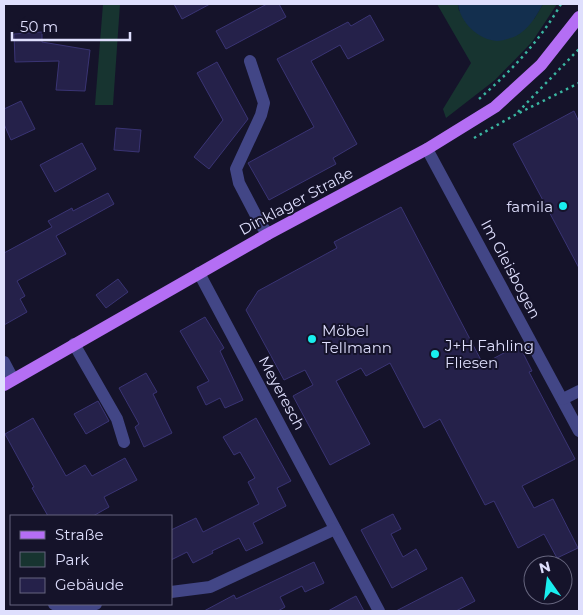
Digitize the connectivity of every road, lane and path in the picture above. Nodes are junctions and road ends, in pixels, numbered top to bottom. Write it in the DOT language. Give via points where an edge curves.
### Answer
graph roads {
  1 [pos="561,4"];
  2 [pos="579,17"];
  3 [pos="579,49"];
  4 [pos="250,60"];
  5 [pos="579,83"];
  6 [pos="476,101"];
  7 [pos="515,115"];
  8 [pos="450,136"];
  9 [pos="427,149"];
  10 [pos="268,234"];
  11 [pos="198,273"];
  12 [pos="74,344"];
  13 [pos="4,362"];
  14 [pos="8,382"];
  15 [pos="579,390"];
  16 [pos="563,399"];
  17 [pos="579,431"];
  18 [pos="124,442"];
  19 [pos="335,529"];
  20 [pos="172,592"];
  21 [pos="56,605"];
  22 [pos="89,605"];
  23 [pos="379,611"];
  1 -- 6 [label="path" via="535,44"];
  2 -- 8 [label="main road, Dinklager Straße" via="541,65 495,108"];
  3 -- 7 [label="path"];
  4 -- 10 [label="street" via="264,104 236,169 240,183"];
  5 -- 7 [label="path"];
  7 -- 8 [label="path" via="471,140"];
  8 -- 9 [label="main road, Dinklager Straße"];
  9 -- 10 [label="main road, Dinklager Straße"];
  9 -- 16 [label="street, Im Gleisbogen"];
  10 -- 11 [label="main road, Dinklager Straße"];
  11 -- 12 [label="main road, Dinklager Straße"];
  11 -- 19 [label="street, Meyeresch"];
  12 -- 14 [label="main road, Dinklager Straße"];
  12 -- 18 [label="street" via="117,419"];
  13 -- 14 [label="street"];
  15 -- 16 [label="street"];
  16 -- 17 [label="street, Im Gleisbogen"];
  19 -- 20 [label="street" via="210,587"];
  19 -- 23 [label="street, Meyeresch"];
  21 -- 22 [label="street" via="63,609"];
}
